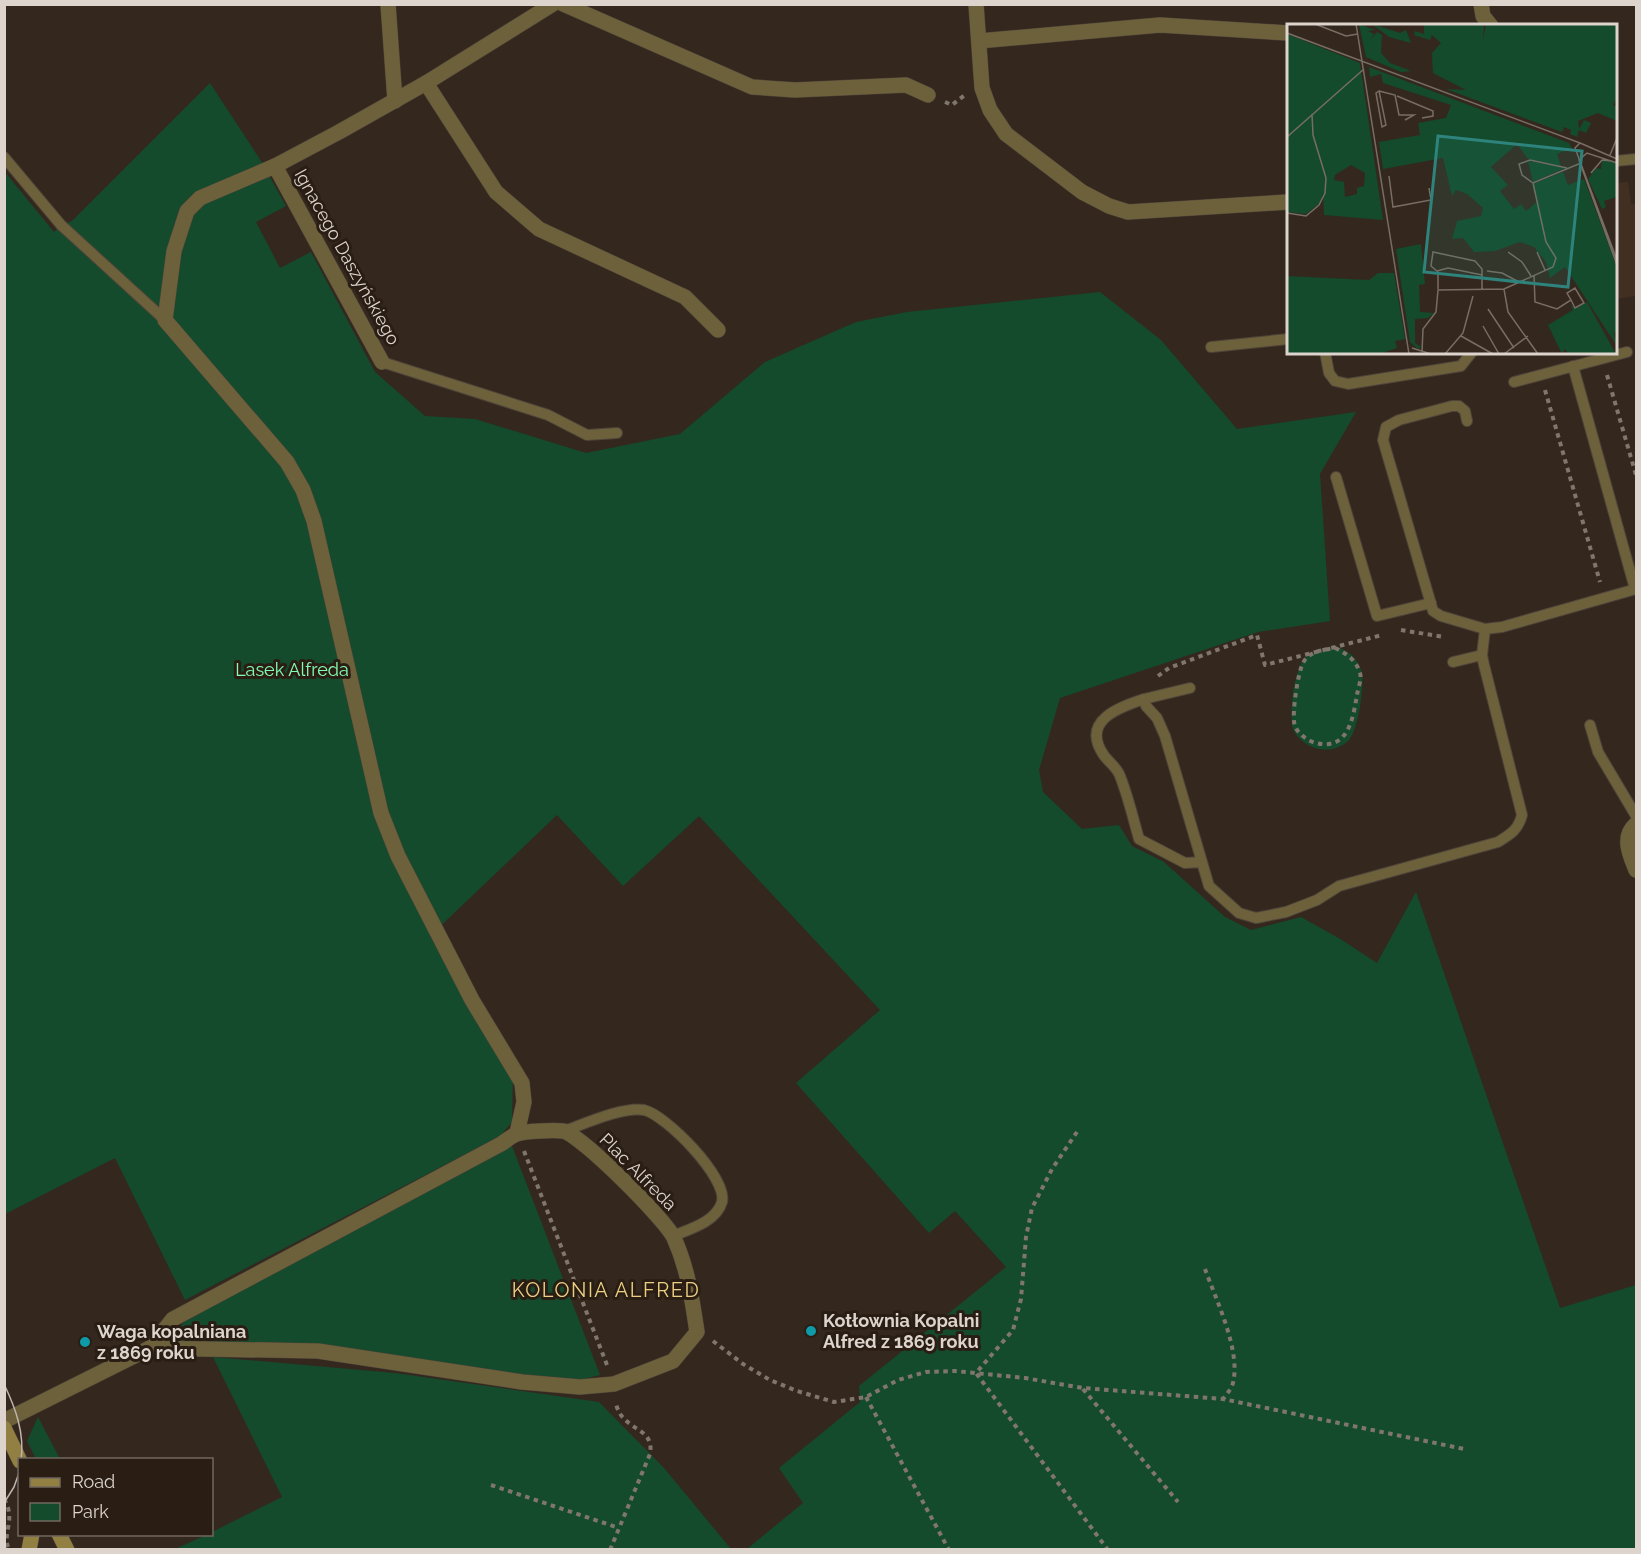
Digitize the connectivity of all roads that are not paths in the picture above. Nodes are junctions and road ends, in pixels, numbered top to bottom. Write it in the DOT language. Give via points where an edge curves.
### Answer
graph roads {
  1 [pos="388,4"];
  2 [pos="552,4"];
  3 [pos="563,4"];
  4 [pos="976,4"];
  5 [pos="1481,4"];
  6 [pos="1489,24"];
  7 [pos="1287,33"];
  8 [pos="979,41"];
  9 [pos="426,83"];
  10 [pos="928,94"];
  11 [pos="395,101"];
  12 [pos="4,157"];
  13 [pos="1636,159"];
  14 [pos="1617,161"];
  15 [pos="275,166"];
  16 [pos="1287,202"];
  17 [pos="165,320"];
  18 [pos="718,330"];
  19 [pos="1287,339"];
  20 [pos="1211,347"];
  21 [pos="1627,352"];
  22 [pos="1325,354"];
  23 [pos="1470,354"];
  24 [pos="382,362"];
  25 [pos="1573,366"];
  26 [pos="1514,382"];
  27 [pos="1467,421"];
  28 [pos="617,434"];
  29 [pos="1336,477"];
  30 [pos="1636,589"];
  31 [pos="1431,603"];
  32 [pos="1485,629"];
  33 [pos="1482,650"];
  34 [pos="1453,662"];
  35 [pos="1190,688"];
  36 [pos="1150,698"];
  37 [pos="1590,725"];
  38 [pos="1636,816"];
  39 [pos="1636,824"];
  40 [pos="1202,862"];
  41 [pos="1636,870"];
  42 [pos="564,1131"];
  43 [pos="517,1133"];
  44 [pos="673,1236"];
  45 [pos="150,1348"];
  46 [pos="4,1421"];
  47 [pos="4,1428"];
  48 [pos="19,1458"];
  49 [pos="59,1536"];
  50 [pos="67,1550"];
  1 -- 11 [label="street"];
  2 -- 9 [label="street, Ignacego Daszyńskiego"];
  3 -- 10 [label="street" via="752,87 795,90 906,85"];
  4 -- 8 [label="street"];
  5 -- 6 [label="street"];
  7 -- 8 [label="street" via="1160,25"];
  8 -- 16 [label="street" via="982,88 990,110 1006,134 1082,192 1128,212"];
  9 -- 11 [label="street, Ignacego Daszyńskiego"];
  9 -- 18 [label="street" via="496,192 539,229 685,297"];
  11 -- 15 [label="street, Ignacego Daszyńskiego"];
  12 -- 17 [label="lane" via="61,225"];
  13 -- 14 [label="lane"];
  15 -- 17 [label="street" via="200,198 187,211 174,251"];
  15 -- 24 [label="street, Ignacego Daszyńskiego"];
  17 -- 43 [label="street" via="287,462 303,490 314,521 381,813 398,856 472,1000 522,1083 524,1102"];
  19 -- 20 [label="lane"];
  21 -- 25 [label="lane"];
  22 -- 23 [label="lane" via="1335,381 1348,384 1461,366"];
  24 -- 28 [label="lane" via="548,415 587,435"];
  25 -- 26 [label="lane"];
  25 -- 30 [label="lane"];
  27 -- 31 [label="lane" via="1460,406 1452,406 1399,420 1386,427 1383,440"];
  29 -- 31 [label="lane" via="1377,616"];
  30 -- 32 [label="lane"];
  31 -- 32 [label="lane" via="1433,611 1441,616"];
  32 -- 33 [label="lane"];
  33 -- 34 [label="lane"];
  33 -- 40 [label="lane" via="1522,815 1513,834 1498,842 1339,886 1317,900 1256,918 1239,913 1209,886"];
  35 -- 36 [label="lane"];
  36 -- 40 [label="lane" via="1146,706 1158,718 1165,736"];
  36 -- 40 [label="lane" via="1118,707 1106,715 1098,728 1098,742 1119,773 1139,839 1185,863"];
  37 -- 38 [label="lane" via="1598,752"];
  39 -- 41 [label="street" via="1627,839"];
  42 -- 43 [label="street"];
  42 -- 44 [label="street, Plac Alfreda" via="652,1208"];
  42 -- 44 [label="lane" via="613,1114 645,1110 661,1118 702,1157 715,1175 722,1203 712,1217"];
  43 -- 45 [label="street" via="173,1319"];
  44 -- 45 [label="street, Plac Alfreda" via="688,1275 697,1332 673,1361 614,1384 580,1387 522,1382 318,1351"];
  45 -- 46 [label="street"];
  47 -- 48 [label="main road"];
  49 -- 50 [label="main road"];
}
